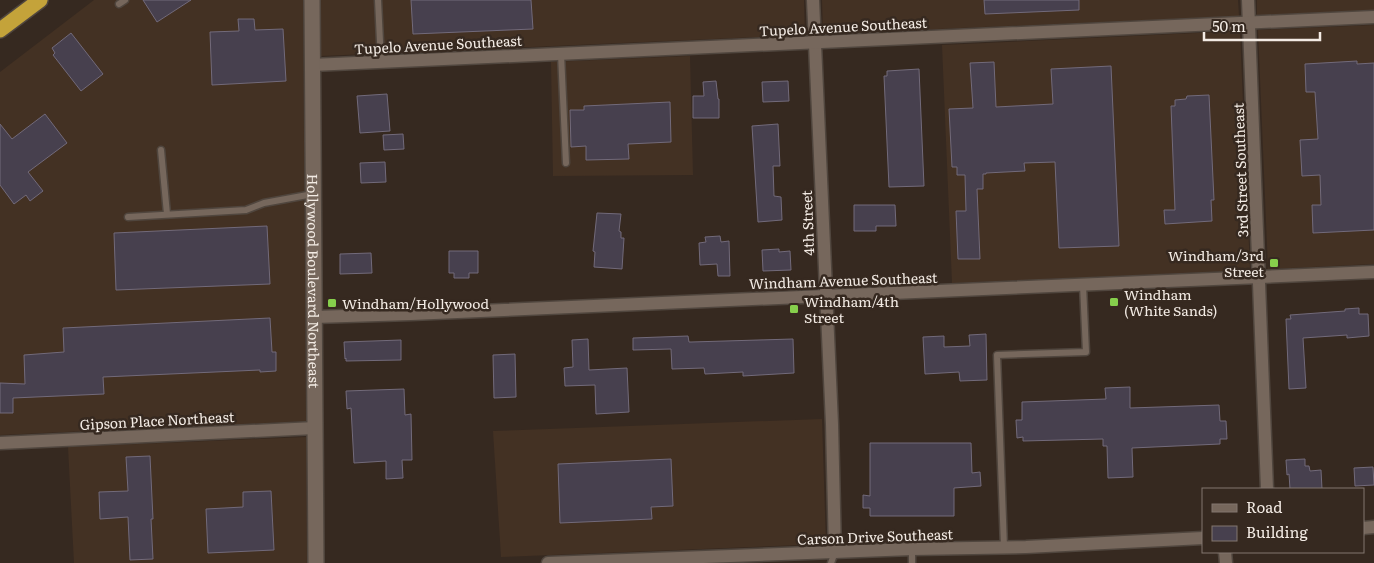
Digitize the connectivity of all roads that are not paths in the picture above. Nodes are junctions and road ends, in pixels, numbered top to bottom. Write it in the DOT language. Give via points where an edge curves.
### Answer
graph roads {
  1 [pos="312,0"];
  2 [pos="378,0"];
  3 [pos="813,0"];
  4 [pos="1248,0"];
  5 [pos="37,1"];
  6 [pos="1374,17"];
  7 [pos="1249,23"];
  8 [pos="0,30"];
  9 [pos="814,42"];
  10 [pos="561,54"];
  11 [pos="381,62"];
  12 [pos="312,64"];
  13 [pos="161,150"];
  14 [pos="566,163"];
  15 [pos="313,194"];
  16 [pos="167,214"];
  17 [pos="128,217"];
  18 [pos="1374,272"];
  19 [pos="1259,277"];
  20 [pos="1083,285"];
  21 [pos="825,296"];
  22 [pos="314,317"];
  23 [pos="315,428"];
  24 [pos="0,442"];
  25 [pos="1267,488"];
  26 [pos="1202,538"];
  27 [pos="1004,547"];
  28 [pos="912,549"];
  29 [pos="833,557"];
  30 [pos="657,561"];
  31 [pos="316,563"];
  32 [pos="548,563"];
  33 [pos="912,563"];
  1 -- 12 [label="street, Hollywood Boulevard Northeast"];
  2 -- 11 [label="lane"];
  3 -- 9 [label="street, 4th Street"];
  4 -- 7 [label="street, 3rd Street Southeast"];
  5 -- 8 [label="highway"];
  6 -- 7 [label="street, Tupelo Avenue Southeast"];
  7 -- 9 [label="street, Tupelo Avenue Southeast"];
  7 -- 19 [label="street, 3rd Street Southeast"];
  9 -- 10 [label="street, Tupelo Avenue Southeast"];
  9 -- 21 [label="street, 4th Street"];
  10 -- 11 [label="street, Tupelo Avenue Southeast"];
  10 -- 14 [label="lane"];
  11 -- 12 [label="street, Tupelo Avenue Southeast"];
  12 -- 15 [label="street, Hollywood Boulevard Northeast"];
  13 -- 16 [label="lane"];
  15 -- 16 [label="lane" via="264,203 246,210"];
  15 -- 22 [label="street, Hollywood Boulevard Northeast"];
  16 -- 17 [label="lane"];
  18 -- 19 [label="street, Windham Avenue Southeast"];
  19 -- 20 [label="street, Windham Avenue Southeast"];
  19 -- 25 [label="street, 3rd Street Southeast"];
  20 -- 21 [label="street, Windham Avenue Southeast"];
  20 -- 27 [label="lane" via="1086,352 997,355"];
  21 -- 22 [label="street, Windham Avenue Southeast"];
  21 -- 29 [label="street, 4th Street" via="832,424"];
  22 -- 23 [label="street, Hollywood Boulevard Northeast"];
  23 -- 24 [label="street, Gipson Place Northeast"];
  23 -- 31 [label="street, Hollywood Boulevard Northeast"];
  26 -- 27 [label="street, Carson Drive Southeast"];
  27 -- 28 [label="street, Carson Drive Southeast"];
  28 -- 29 [label="street, Carson Drive Southeast"];
  28 -- 33 [label="lane"];
  29 -- 30 [label="street, Carson Drive Southeast"];
  30 -- 32 [label="street, Carson Drive Southeast"];
}
